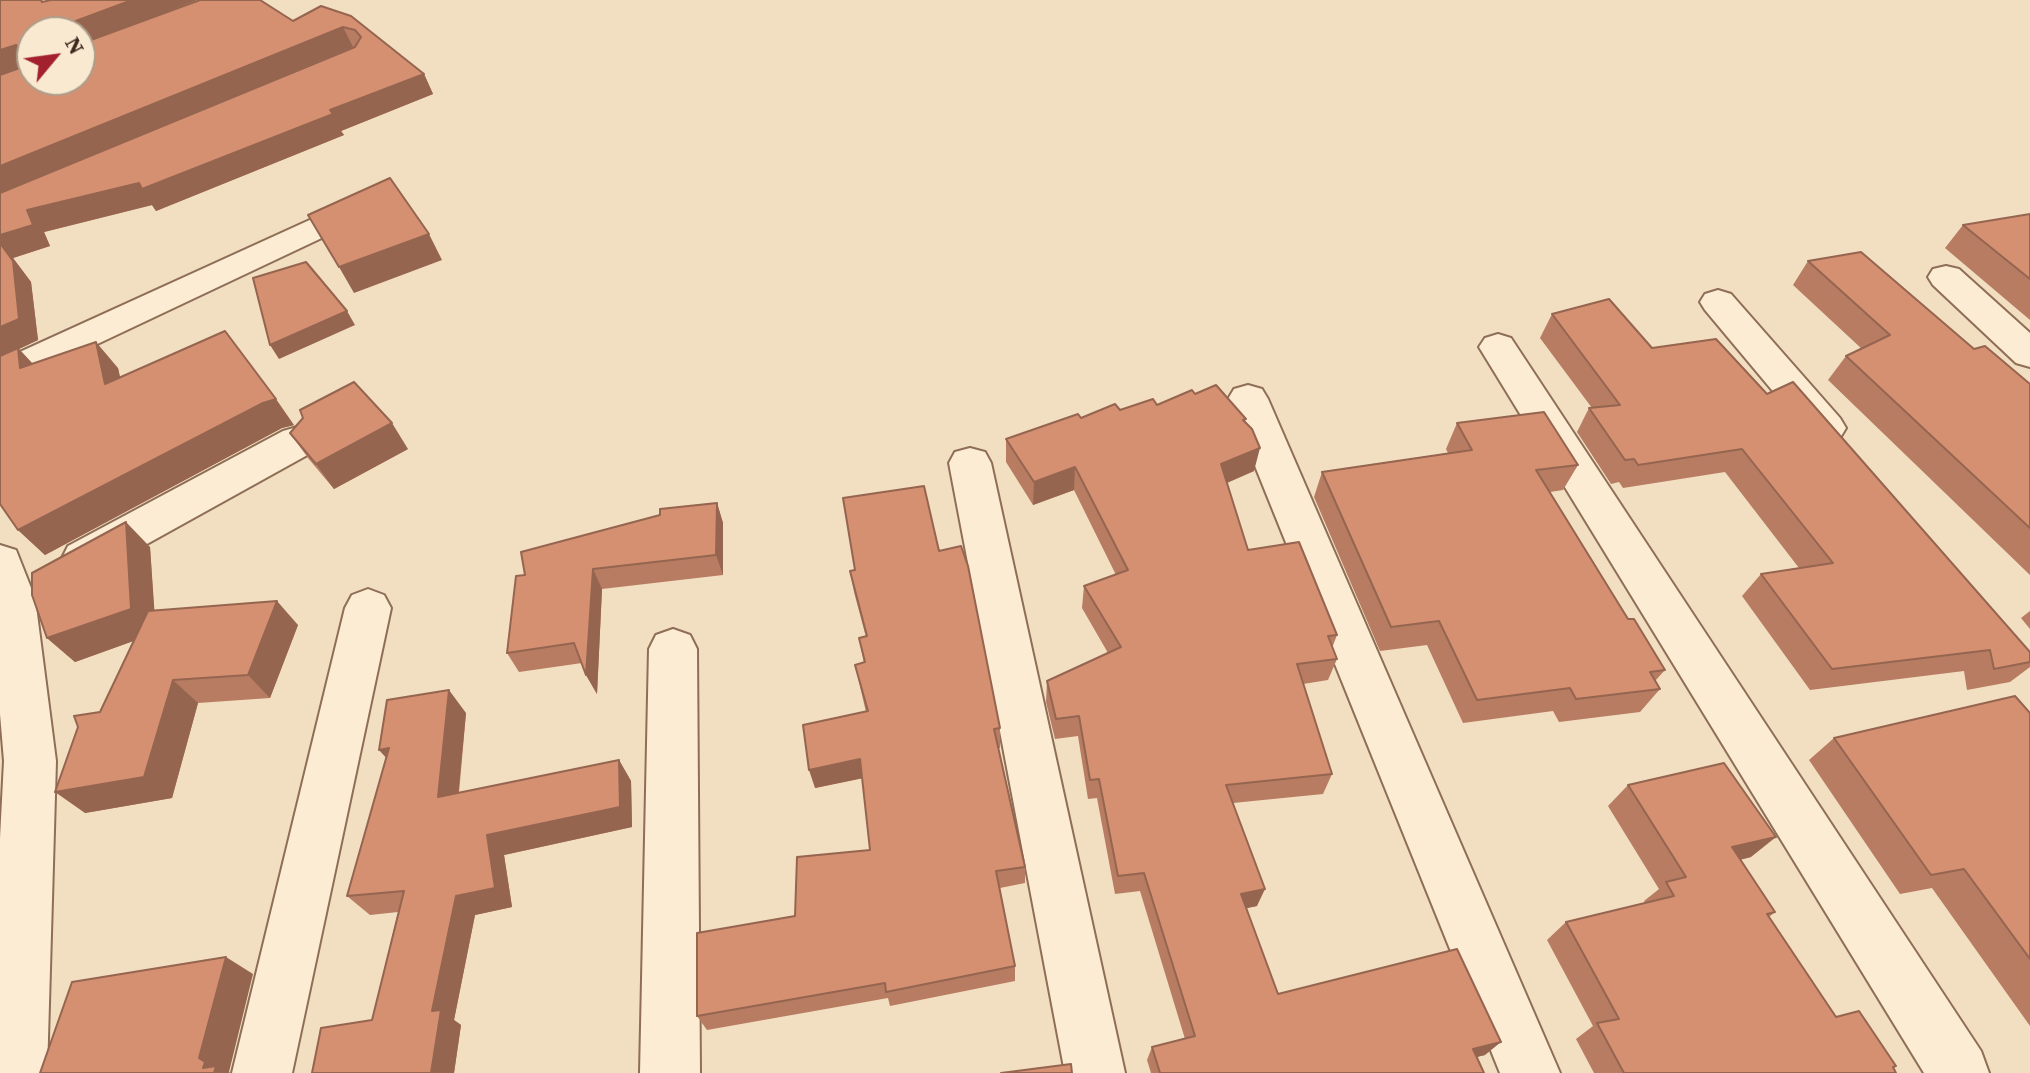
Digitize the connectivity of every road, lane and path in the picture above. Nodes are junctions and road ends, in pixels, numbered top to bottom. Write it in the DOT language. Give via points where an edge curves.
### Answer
graph roads {
  1 [pos="396,191"];
  2 [pos="1946,277"];
  3 [pos="1718,302"];
  4 [pos="1498,347"];
  5 [pos="2030,354"];
  6 [pos="0,377"];
  7 [pos="1248,399"];
  8 [pos="297,442"];
  9 [pos="1853,460"];
  10 [pos="970,463"];
  11 [pos="6,580"];
  12 [pos="368,608"];
  13 [pos="673,649"];
  14 [pos="17,1073"];
  15 [pos="262,1073"];
  16 [pos="670,1073"];
  17 [pos="1095,1073"];
  18 [pos="1530,1073"];
  19 [pos="1959,1073"];
  1 -- 6 [label="street"];
  2 -- 5 [label="street"];
  3 -- 9 [label="street"];
  4 -- 19 [label="street"];
  7 -- 18 [label="street"];
  8 -- 11 [label="street"];
  10 -- 17 [label="street"];
  11 -- 14 [label="street" via="30,761"];
  12 -- 15 [label="street"];
  13 -- 16 [label="street"];
}
